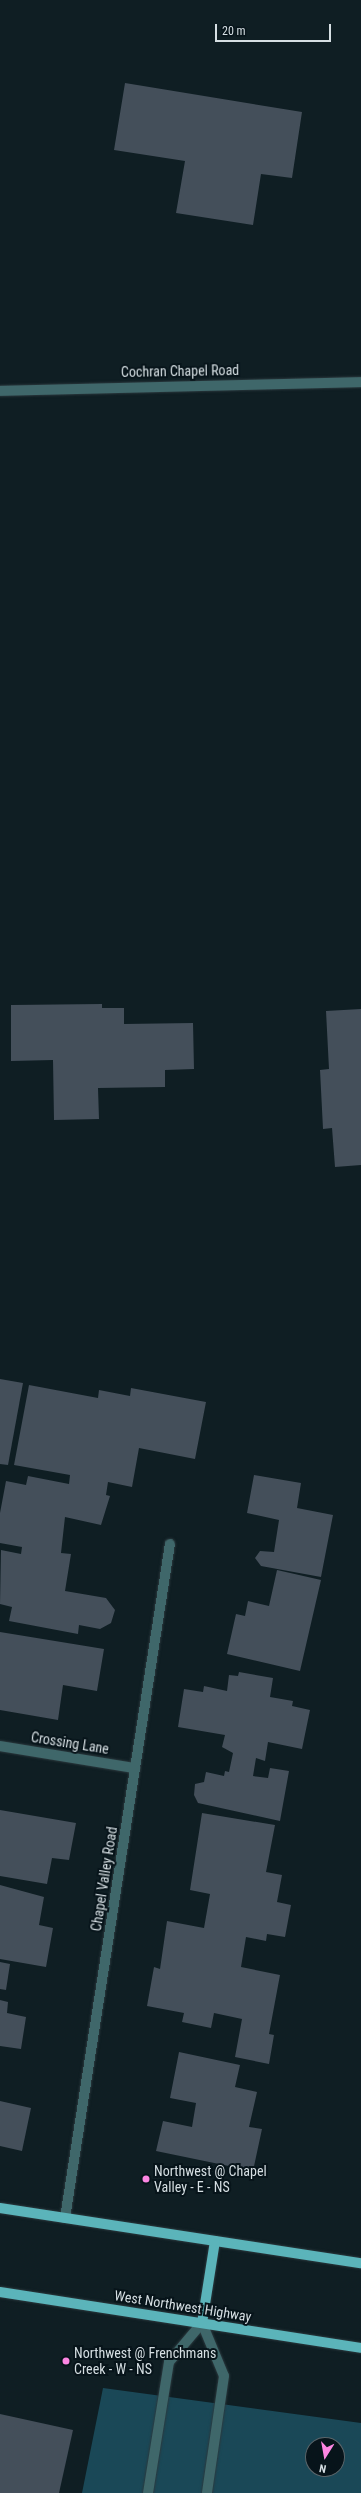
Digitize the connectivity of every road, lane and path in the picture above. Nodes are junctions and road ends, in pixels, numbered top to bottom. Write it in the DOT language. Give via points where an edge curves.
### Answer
graph roads {
  1 [pos="361,382"];
  2 [pos="0,391"];
  3 [pos="170,1544"];
  4 [pos="0,1746"];
  5 [pos="135,1768"];
  6 [pos="0,2208"];
  7 [pos="65,2218"];
  8 [pos="216,2241"];
  9 [pos="361,2263"];
  10 [pos="0,2292"];
  11 [pos="202,2323"];
  12 [pos="361,2348"];
  13 [pos="148,2493"];
  14 [pos="207,2493"];
  1 -- 2 [label="street, Cochran Chapel Road"];
  3 -- 5 [label="street, Chapel Valley Road"];
  4 -- 5 [label="street, Crossing Lane"];
  5 -- 7 [label="street, Chapel Valley Road"];
  6 -- 7 [label="main road"];
  7 -- 8 [label="main road"];
  8 -- 9 [label="main road"];
  8 -- 11 [label="main road"];
  10 -- 11 [label="main road, West Northwest Highway"];
  11 -- 12 [label="main road, West Northwest Highway"];
  11 -- 13 [label="street" via="169,2362"];
  11 -- 14 [label="street" via="224,2376"];
}
